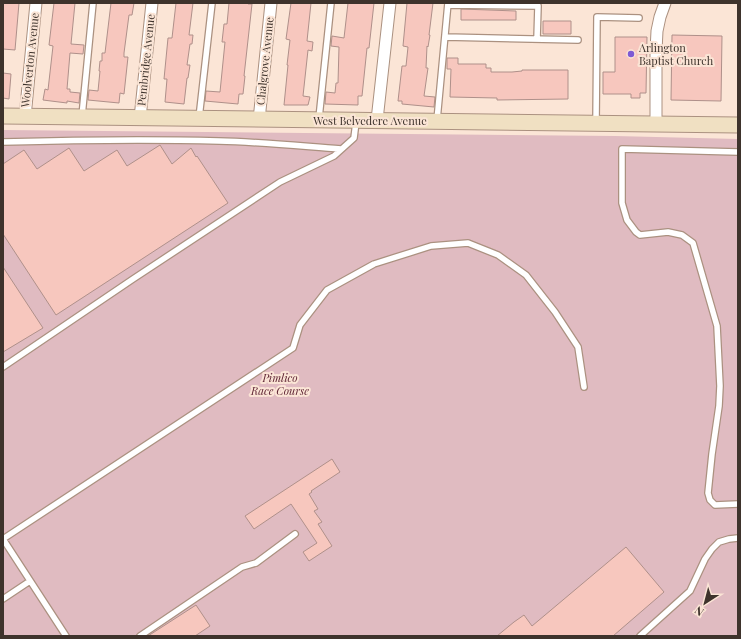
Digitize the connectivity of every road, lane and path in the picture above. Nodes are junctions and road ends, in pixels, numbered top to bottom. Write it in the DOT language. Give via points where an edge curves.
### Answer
graph roads {
  1 [pos="36,3"];
  2 [pos="93,3"];
  3 [pos="152,3"];
  4 [pos="212,3"];
  5 [pos="271,3"];
  6 [pos="331,3"];
  7 [pos="390,3"];
  8 [pos="665,3"];
  9 [pos="448,4"];
  10 [pos="639,18"];
  11 [pos="445,37"];
  12 [pos="537,39"];
  13 [pos="578,40"];
  14 [pos="3,116"];
  15 [pos="25,117"];
  16 [pos="82,117"];
  17 [pos="140,118"];
  18 [pos="199,119"];
  19 [pos="259,120"];
  20 [pos="319,120"];
  21 [pos="356,120"];
  22 [pos="378,120"];
  23 [pos="437,121"];
  24 [pos="596,122"];
  25 [pos="656,123"];
  26 [pos="738,125"];
  27 [pos="3,142"];
  28 [pos="341,149"];
  29 [pos="738,152"];
  30 [pos="3,367"];
  31 [pos="584,387"];
  32 [pos="738,504"];
  33 [pos="295,534"];
  34 [pos="738,538"];
  35 [pos="3,539"];
  36 [pos="30,581"];
  37 [pos="3,599"];
  38 [pos="66,636"];
  39 [pos="140,636"];
  40 [pos="640,636"];
  1 -- 15 [label="street, Woolverton Avenue"];
  2 -- 16 [label="lane"];
  3 -- 17 [label="street, Pembridge Avenue"];
  4 -- 18 [label="lane"];
  5 -- 19 [label="street, Chalgrove Avenue"];
  6 -- 20 [label="lane"];
  7 -- 22 [label="street"];
  8 -- 25 [label="street" via="657,31"];
  9 -- 11 [label="lane"];
  9 -- 12 [label="lane" via="538,6"];
  10 -- 24 [label="lane" via="597,17"];
  11 -- 12 [label="lane"];
  11 -- 23 [label="lane"];
  12 -- 13 [label="lane"];
  14 -- 15 [label="main road, West Belvedere Avenue"];
  15 -- 16 [label="main road, West Belvedere Avenue"];
  16 -- 17 [label="main road, West Belvedere Avenue"];
  17 -- 18 [label="main road, West Belvedere Avenue"];
  18 -- 19 [label="main road, West Belvedere Avenue"];
  19 -- 20 [label="main road, West Belvedere Avenue"];
  20 -- 21 [label="main road, West Belvedere Avenue"];
  21 -- 22 [label="main road, West Belvedere Avenue"];
  21 -- 28 [label="lane" via="354,138"];
  22 -- 23 [label="main road, West Belvedere Avenue"];
  23 -- 24 [label="main road, West Belvedere Avenue"];
  24 -- 25 [label="main road, West Belvedere Avenue"];
  25 -- 26 [label="main road, West Belvedere Avenue"];
  27 -- 28 [label="lane" via="219,141"];
  28 -- 30 [label="lane" via="334,156 280,182"];
  29 -- 32 [label="lane" via="622,149 622,203 627,220 636,232 640,235 668,232 682,235 693,243 717,326 719,406 708,492 710,500 715,505"];
  31 -- 35 [label="lane" via="578,347 526,275 498,255 468,243 431,246 374,264 327,290 300,325 293,348"];
  33 -- 39 [label="lane" via="256,563 242,567"];
  34 -- 40 [label="lane" via="719,542 705,559 690,591"];
  35 -- 36 [label="lane"];
  36 -- 37 [label="lane"];
  36 -- 38 [label="lane"];
}
